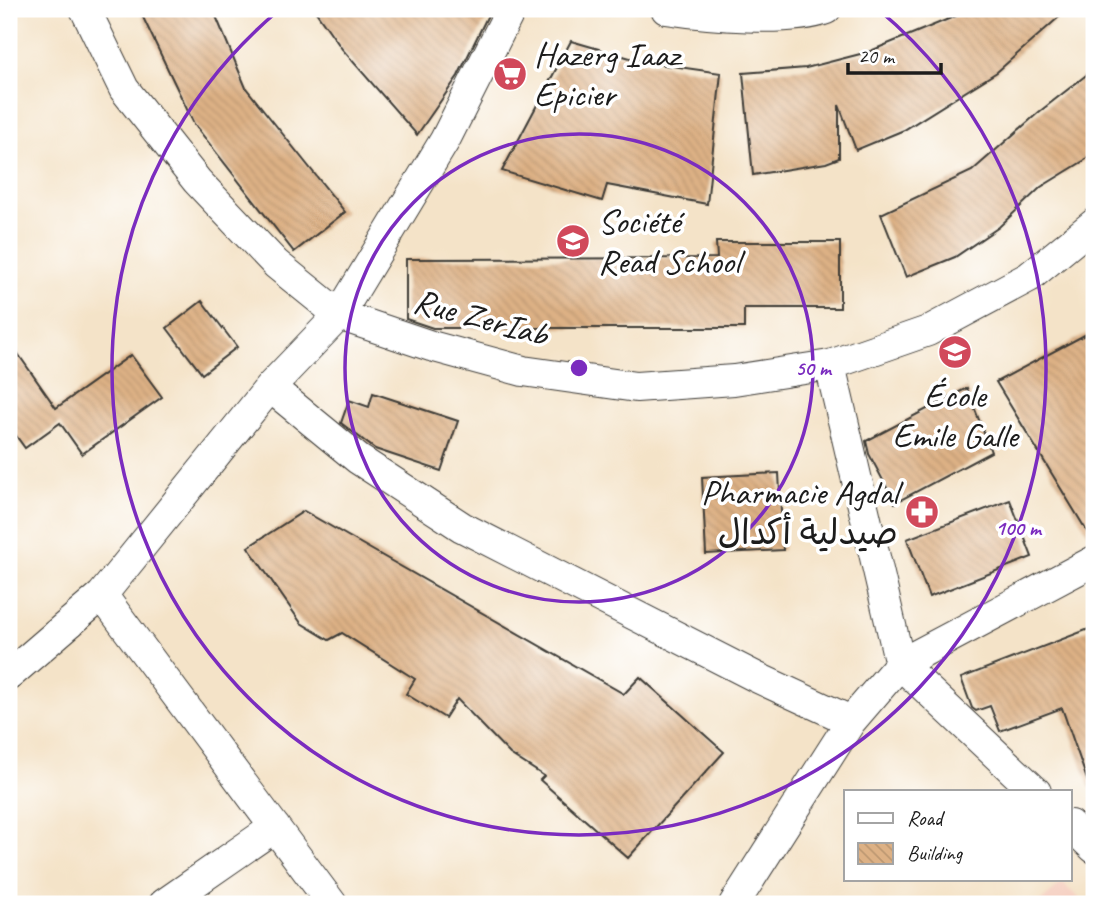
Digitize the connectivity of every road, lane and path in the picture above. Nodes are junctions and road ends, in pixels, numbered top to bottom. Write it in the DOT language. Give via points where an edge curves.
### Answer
graph roads {
  1 [pos="85,9"];
  2 [pos="511,9"];
  3 [pos="666,9"];
  4 [pos="826,9"];
  5 [pos="1094,224"];
  6 [pos="339,315"];
  7 [pos="830,365"];
  8 [pos="270,387"];
  9 [pos="1094,561"];
  10 [pos="102,595"];
  11 [pos="900,664"];
  12 [pos="9,675"];
  13 [pos="851,721"];
  14 [pos="1033,790"];
  15 [pos="275,827"];
  16 [pos="1072,827"];
  17 [pos="1094,848"];
  18 [pos="164,904"];
  19 [pos="332,904"];
  20 [pos="734,904"];
  1 -- 6 [label="street, Rue ZerIab" via="124,89 197,181 276,264"];
  2 -- 6 [label="street" via="445,140"];
  3 -- 4 [label="street" via="753,16"];
  5 -- 7 [label="street, Rue ZerIab" via="1029,278 928,331"];
  6 -- 7 [label="street, Rue ZerIab" via="523,371 636,387 734,380"];
  6 -- 8 [label="street"];
  7 -- 11 [label="street"];
  8 -- 10 [label="street"];
  8 -- 13 [label="street" via="358,459 462,527"];
  9 -- 11 [label="street"];
  10 -- 12 [label="street"];
  10 -- 15 [label="street"];
  11 -- 13 [label="street"];
  11 -- 14 [label="street"];
  13 -- 20 [label="street"];
  15 -- 18 [label="street"];
  15 -- 19 [label="street"];
  16 -- 17 [label="street"];
}
